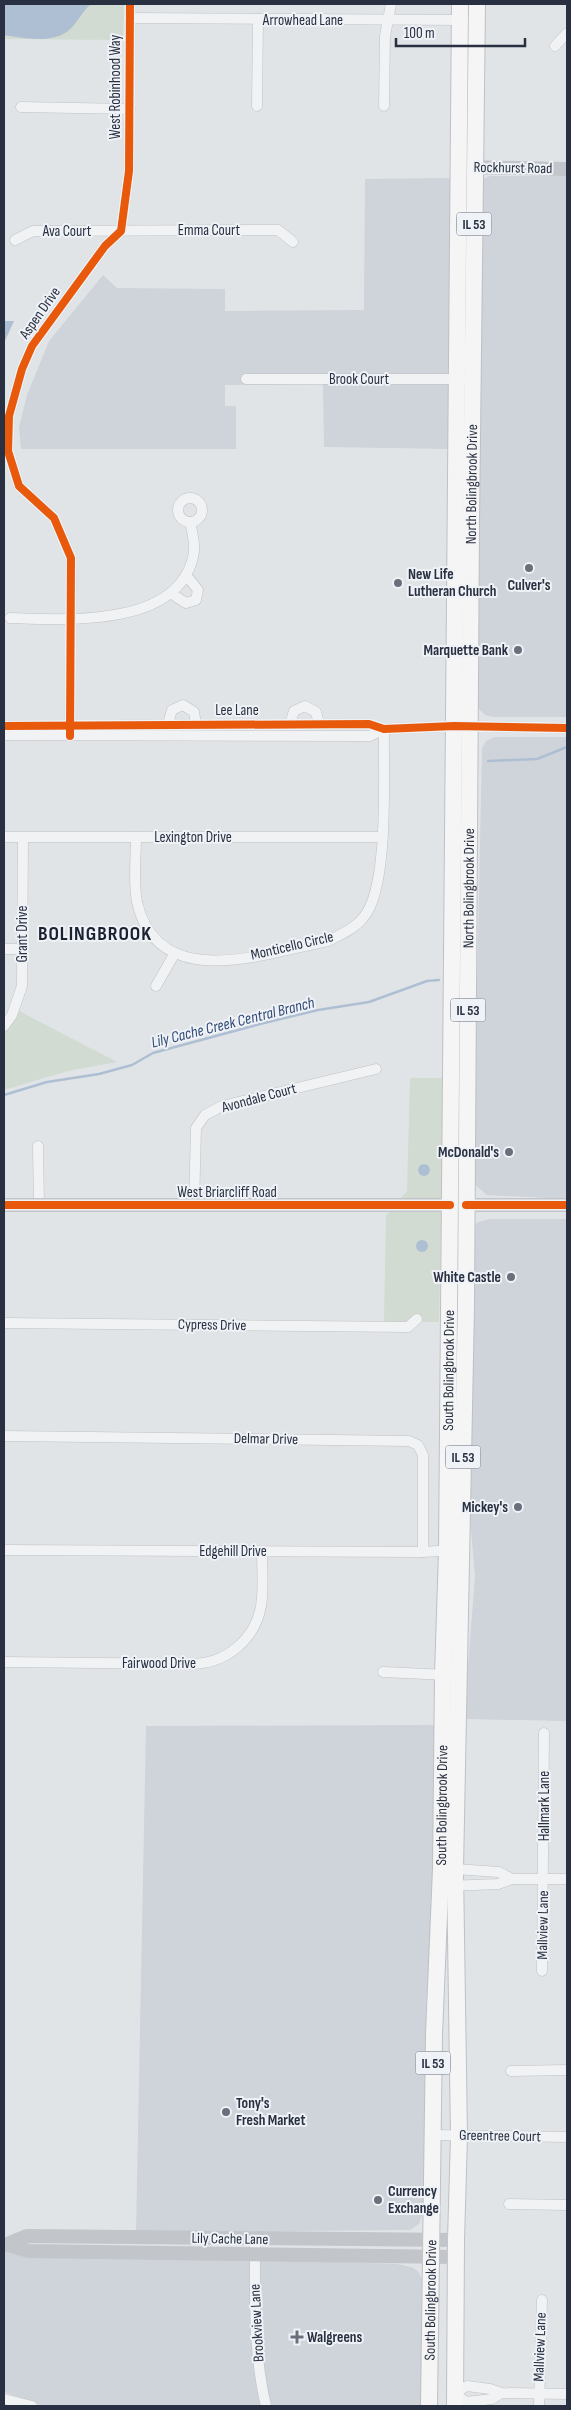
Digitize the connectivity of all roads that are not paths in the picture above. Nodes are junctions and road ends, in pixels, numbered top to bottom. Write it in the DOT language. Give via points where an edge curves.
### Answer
graph roads {
  1 [pos="130,4"];
  2 [pos="392,4"];
  3 [pos="460,12"];
  4 [pos="477,12"];
  5 [pos="129,18"];
  6 [pos="258,19"];
  7 [pos="389,20"];
  8 [pos="567,33"];
  9 [pos="555,46"];
  10 [pos="257,106"];
  11 [pos="384,106"];
  12 [pos="21,107"];
  13 [pos="130,109"];
  14 [pos="467,167"];
  15 [pos="567,168"];
  16 [pos="121,231"];
  17 [pos="14,240"];
  18 [pos="294,242"];
  19 [pos="465,379"];
  20 [pos="246,380"];
  21 [pos="190,522"];
  22 [pos="186,575"];
  23 [pos="172,594"];
  24 [pos="10,618"];
  25 [pos="71,620"];
  26 [pos="70,724"];
  27 [pos="168,724"];
  28 [pos="196,724"];
  29 [pos="290,724"];
  30 [pos="319,724"];
  31 [pos="4,726"];
  32 [pos="462,726"];
  33 [pos="567,728"];
  34 [pos="384,729"];
  35 [pos="4,735"];
  36 [pos="70,736"];
  37 [pos="4,837"];
  38 [pos="382,837"];
  39 [pos="23,838"];
  40 [pos="136,838"];
  41 [pos="4,949"];
  42 [pos="22,949"];
  43 [pos="175,953"];
  44 [pos="156,986"];
  45 [pos="4,1026"];
  46 [pos="376,1069"];
  47 [pos="38,1146"];
  48 [pos="4,1205"];
  49 [pos="39,1205"];
  50 [pos="458,1205"];
  51 [pos="567,1205"];
  52 [pos="194,1206"];
  53 [pos="417,1319"];
  54 [pos="4,1323"];
  55 [pos="4,1436"];
  56 [pos="4,1550"];
  57 [pos="454,1550"];
  58 [pos="262,1552"];
  59 [pos="423,1552"];
  60 [pos="4,1662"];
  61 [pos="383,1672"];
  62 [pos="451,1675"];
  63 [pos="544,1733"];
  64 [pos="455,1869"];
  65 [pos="512,1878"];
  66 [pos="543,1878"];
  67 [pos="567,1879"];
  68 [pos="448,1886"];
  69 [pos="542,1970"];
  70 [pos="567,2070"];
  71 [pos="511,2071"];
  72 [pos="433,2135"];
  73 [pos="459,2136"];
  74 [pos="567,2137"];
  75 [pos="509,2204"];
  76 [pos="567,2205"];
  77 [pos="255,2239"];
  78 [pos="431,2240"];
  79 [pos="456,2240"];
  80 [pos="5,2244"];
  81 [pos="255,2254"];
  82 [pos="431,2257"];
  83 [pos="456,2257"];
  84 [pos="542,2300"];
  85 [pos="501,2393"];
  86 [pos="539,2394"];
  87 [pos="567,2394"];
  88 [pos="4,2399"];
  89 [pos="455,2399"];
  90 [pos="32,2406"];
  91 [pos="266,2406"];
  92 [pos="429,2406"];
  93 [pos="539,2406"];
  1 -- 5 [label="street, West Robinhood Way"];
  2 -- 7 [label="street"];
  3 -- 4 [label="street, Arrowhead Lane"];
  3 -- 7 [label="street, Arrowhead Lane"];
  3 -- 14 [label="main road, North Bolingbrook Drive / IL 53"];
  4 -- 14 [label="main road, North Bolingbrook Drive / IL 53"];
  5 -- 6 [label="street, Arrowhead Lane"];
  5 -- 13 [label="street, West Robinhood Way"];
  6 -- 7 [label="street, Arrowhead Lane"];
  6 -- 10 [label="street"];
  7 -- 11 [label="street" via="385,36"];
  8 -- 9 [label="street"];
  12 -- 13 [label="street"];
  13 -- 16 [label="street, West Robinhood Way" via="129,171"];
  14 -- 15 [label="street, Rockhurst Road"];
  14 -- 19 [label="main road, North Bolingbrook Drive / IL 53"];
  16 -- 17 [label="street, Ava Court" via="33,231"];
  16 -- 18 [label="street, Emma Court" via="278,230"];
  16 -- 25 [label="street, Aspen Drive" via="105,246 32,346 9,416 8,450 19,486 54,518 71,558"];
  19 -- 20 [label="street, Brook Court"];
  19 -- 32 [label="main road, North Bolingbrook Drive / IL 53"];
  21 -- 22 [label="street" via="194,550"];
  22 -- 23 [label="street"];
  22 -- 23 [label="street" via="198,590 196,600 186,603"];
  23 -- 25 [label="street" via="119,614"];
  24 -- 25 [label="street"];
  25 -- 26 [label="street, Aspen Drive"];
  26 -- 27 [label="street, Lee Lane"];
  26 -- 31 [label="street, Lee Lane"];
  26 -- 36 [label="street, Aspen Drive"];
  27 -- 28 [label="street, Lee Lane"];
  27 -- 28 [label="street, Lee Lane" via="172,710 183,705 194,712"];
  28 -- 29 [label="street, Lee Lane"];
  29 -- 30 [label="street, Lee Lane"];
  29 -- 30 [label="street" via="294,710 305,706 316,712"];
  30 -- 34 [label="street, Lee Lane" via="369,724"];
  32 -- 33 [label="street, Lee Lane"];
  32 -- 34 [label="street, Lee Lane"];
  32 -- 50 [label="main road, North Bolingbrook Drive / IL 53"];
  34 -- 36 [label="street, Lee Lane" via="370,736"];
  34 -- 38 [label="street, Monticello Circle"];
  35 -- 36 [label="street, Lee Lane"];
  37 -- 39 [label="street, Lexington Drive"];
  38 -- 40 [label="street, Lexington Drive"];
  38 -- 43 [label="street, Monticello Circle" via="379,880 371,906 364,917 342,934 328,941 213,962 187,959"];
  39 -- 40 [label="street, Lexington Drive"];
  39 -- 42 [label="street, Grant Drive"];
  40 -- 43 [label="street, Monticello Circle" via="138,903 150,933"];
  41 -- 42 [label="street"];
  42 -- 45 [label="street, Grant Drive" via="22,986 12,1015"];
  43 -- 44 [label="street"];
  46 -- 52 [label="street, Avondale Court" via="222,1106 205,1115 196,1128"];
  47 -- 49 [label="street"];
  48 -- 49 [label="street, West Briarcliff Road"];
  49 -- 52 [label="street, West Briarcliff Road"];
  50 -- 51 [label="street, West Briarcliff Road"];
  50 -- 52 [label="street, West Briarcliff Road"];
  50 -- 57 [label="main road, South Bolingbrook Drive / IL 53"];
  53 -- 54 [label="street, Cypress Drive" via="408,1327"];
  55 -- 59 [label="street, Delmar Drive" via="408,1441 418,1445 423,1455"];
  56 -- 58 [label="street, Edgehill Drive"];
  57 -- 59 [label="street, Edgehill Drive"];
  57 -- 62 [label="main road, South Bolingbrook Drive / IL 53"];
  58 -- 59 [label="street, Edgehill Drive"];
  58 -- 60 [label="street, Fairwood Drive" via="262,1594 256,1622 242,1644 217,1660 192,1664"];
  61 -- 62 [label="street"];
  62 -- 64 [label="main road, South Bolingbrook Drive / IL 53"];
  62 -- 68 [label="main road, South Bolingbrook Drive / IL 53"];
  63 -- 66 [label="street, Hallmark Lane"];
  64 -- 65 [label="street" via="499,1872"];
  64 -- 68 [label="main road, South Bolingbrook Drive / IL 53"];
  65 -- 66 [label="street"];
  65 -- 68 [label="street" via="498,1884"];
  66 -- 67 [label="street"];
  66 -- 69 [label="street, Mallview Lane"];
  68 -- 72 [label="main road, South Bolingbrook Drive / IL 53" via="434,2034"];
  68 -- 73 [label="main road, South Bolingbrook Drive / IL 53"];
  70 -- 71 [label="street"];
  72 -- 73 [label="street, Greentree Court"];
  72 -- 78 [label="main road, South Bolingbrook Drive / IL 53"];
  73 -- 74 [label="street, Greentree Court"];
  73 -- 79 [label="main road, South Bolingbrook Drive / IL 53"];
  75 -- 76 [label="street"];
  77 -- 78 [label="street, Lily Cache Lane"];
  77 -- 80 [label="street, Lily Cache Lane" via="27,2236"];
  77 -- 81 [label="street, Brookview Lane"];
  78 -- 79 [label="street, Lily Cache Lane"];
  78 -- 82 [label="main road, South Bolingbrook Drive / IL 53"];
  79 -- 83 [label="main road, South Bolingbrook Drive / IL 53"];
  80 -- 81 [label="street, Lily Cache Lane" via="29,2251"];
  81 -- 82 [label="street, Lily Cache Lane"];
  81 -- 91 [label="street, Brookview Lane" via="259,2373"];
  82 -- 83 [label="street, Lily Cache Lane"];
  82 -- 92 [label="main road, South Bolingbrook Drive / IL 53"];
  83 -- 89 [label="main road, South Bolingbrook Drive / IL 53"];
  84 -- 86 [label="street, Mallview Lane"];
  85 -- 86 [label="street"];
  85 -- 89 [label="street" via="492,2399 466,2402"];
  85 -- 89 [label="street" via="467,2386"];
  86 -- 87 [label="street"];
  86 -- 93 [label="street, Mallview Lane"];
  88 -- 90 [label="street"];
}
